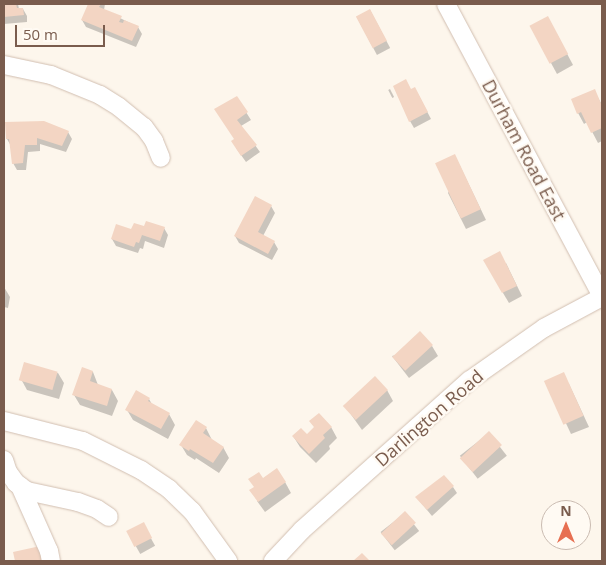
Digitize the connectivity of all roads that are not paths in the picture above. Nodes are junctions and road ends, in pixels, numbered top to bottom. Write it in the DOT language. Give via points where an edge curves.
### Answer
graph roads {
  1 [pos="446,4"];
  2 [pos="4,65"];
  3 [pos="161,158"];
  4 [pos="602,297"];
  5 [pos="4,421"];
  6 [pos="4,460"];
  7 [pos="20,486"];
  8 [pos="109,518"];
  9 [pos="54,560"];
  10 [pos="228,561"];
  11 [pos="273,561"];
  1 -- 4 [label="street, Durham Road East"];
  2 -- 3 [label="street" via="51,75 100,95 144,128"];
  4 -- 11 [label="street, Darlington Road" via="544,328 470,380 302,530"];
  5 -- 10 [label="street" via="83,441 140,470 169,489 192,511"];
  6 -- 7 [label="street" via="8,472"];
  7 -- 8 [label="street" via="27,491 78,502"];
  7 -- 9 [label="street"];
}
